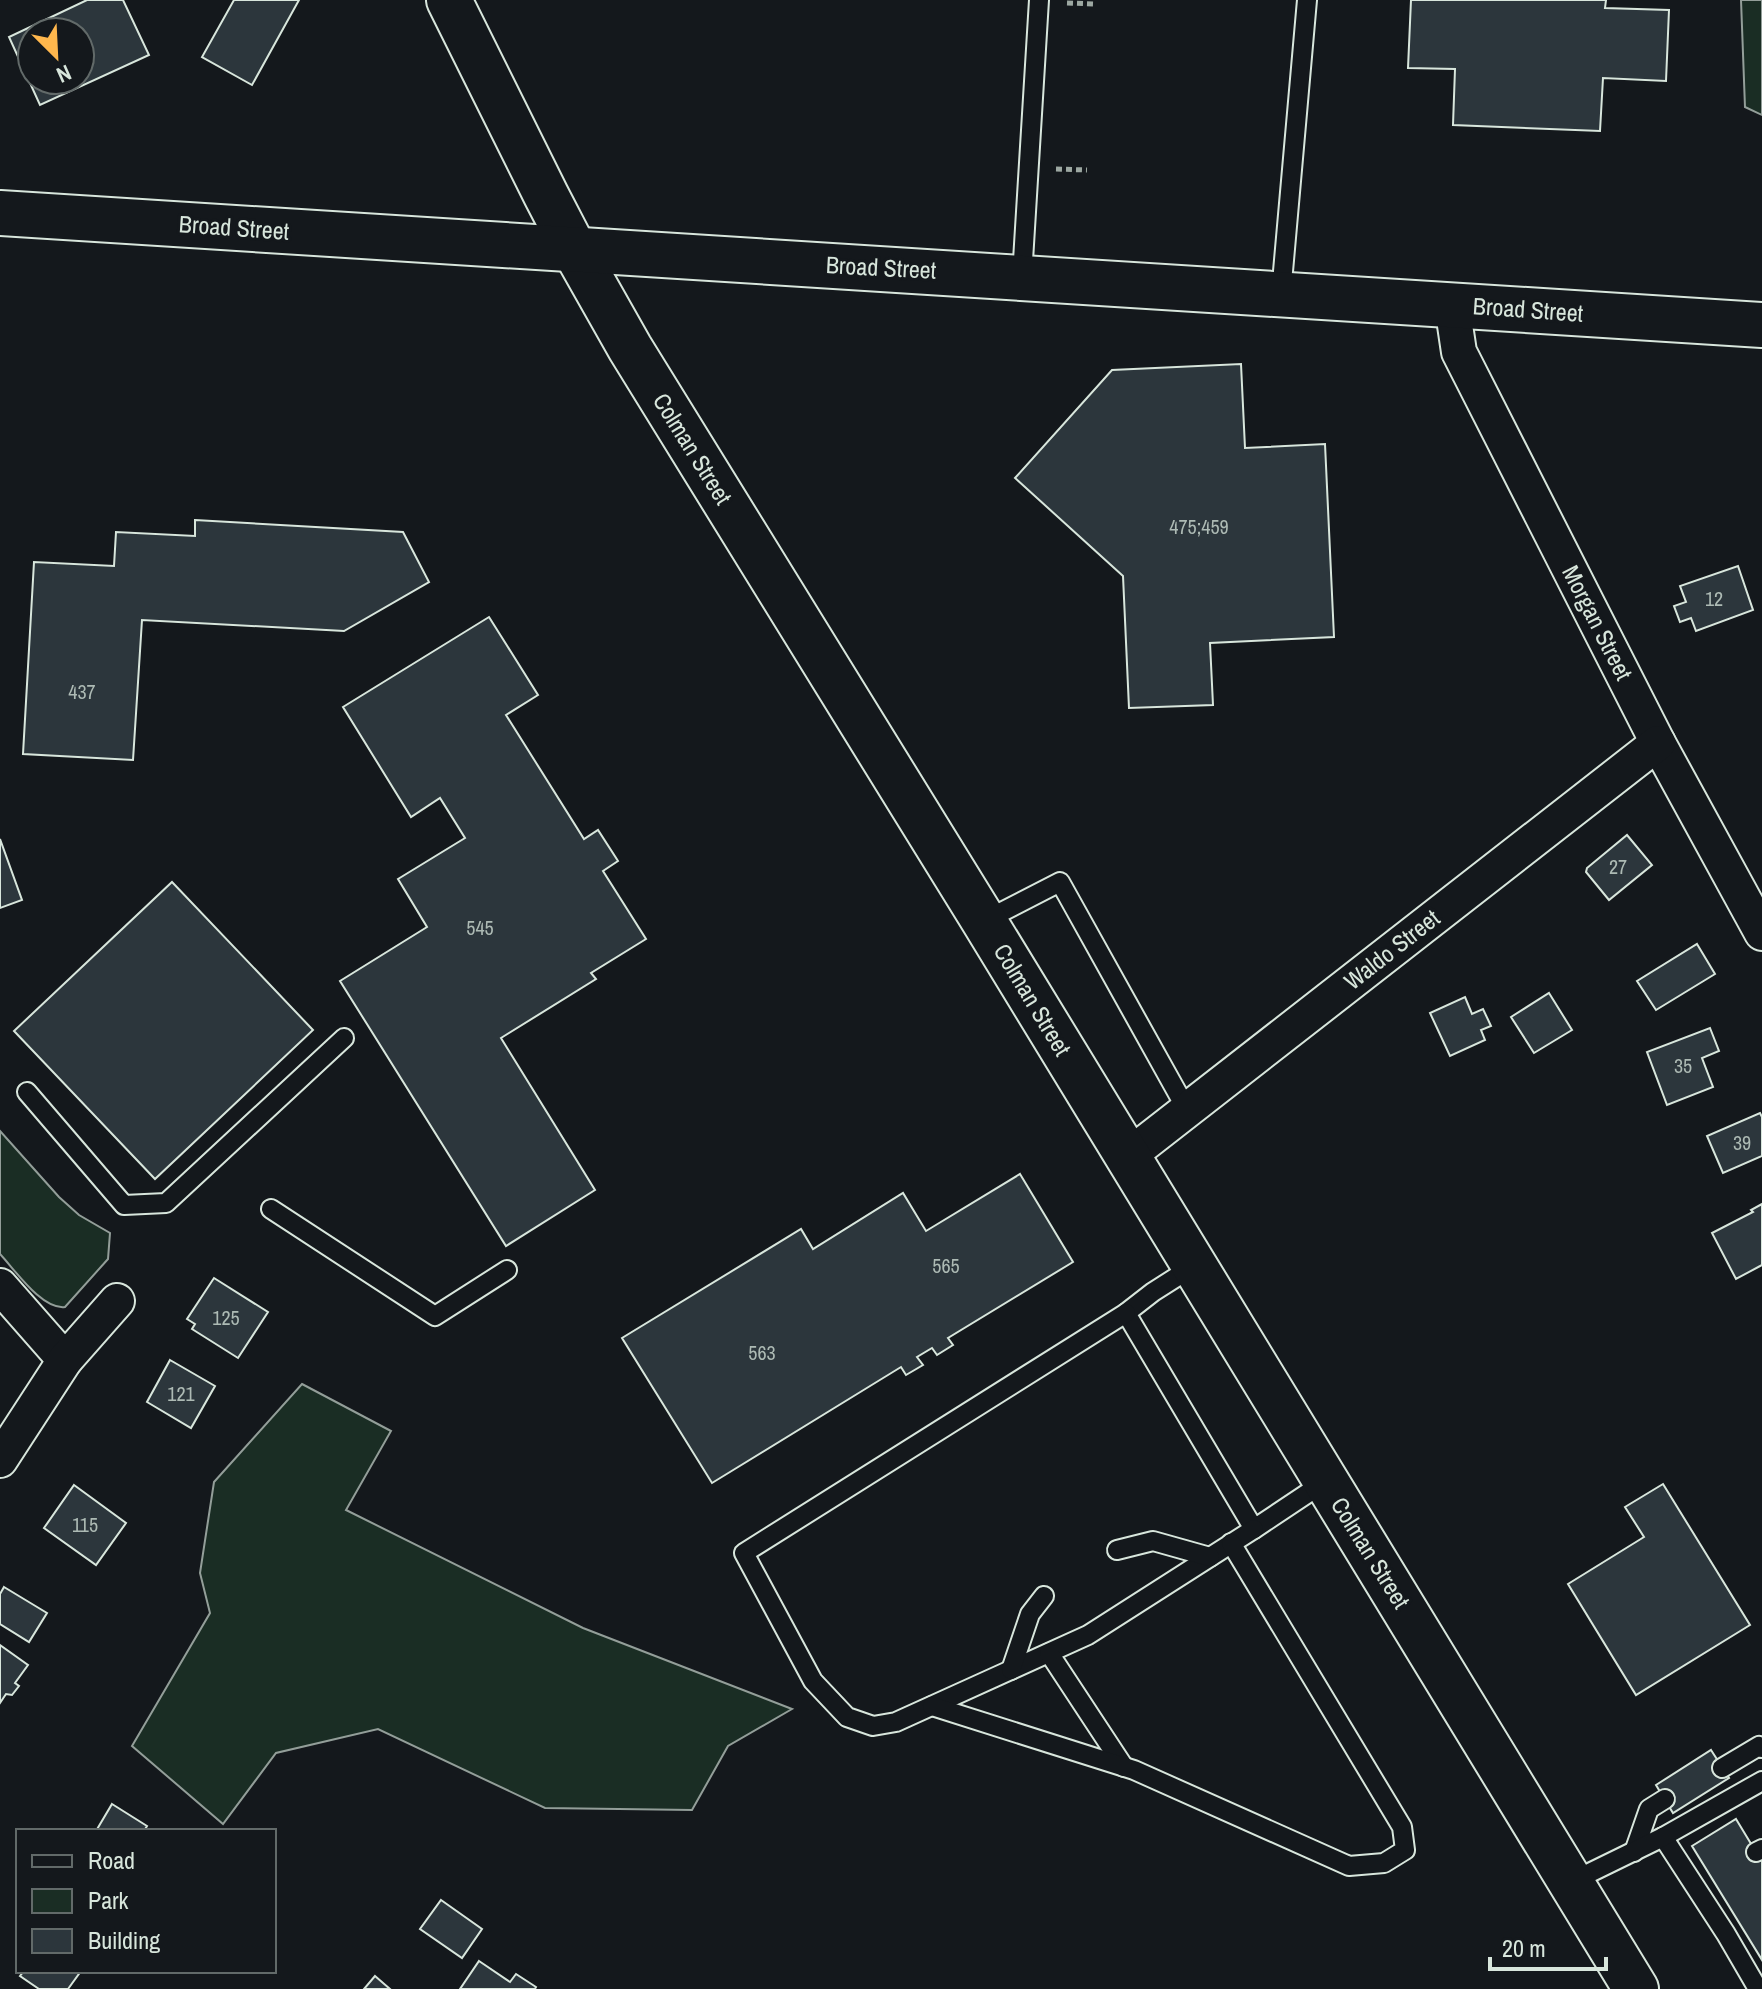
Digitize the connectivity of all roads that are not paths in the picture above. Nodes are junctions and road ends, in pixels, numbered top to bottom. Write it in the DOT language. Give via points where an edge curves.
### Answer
graph roads {
  1 [pos="449,0"];
  2 [pos="1039,0"];
  3 [pos="1307,0"];
  4 [pos="0,213"];
  5 [pos="574,249"];
  6 [pos="1022,277"];
  7 [pos="1281,294"];
  8 [pos="1452,305"];
  9 [pos="1762,325"];
  10 [pos="1658,743"];
  11 [pos="984,921"];
  12 [pos="1762,933"];
  13 [pos="344,1038"];
  14 [pos="27,1092"];
  15 [pos="1187,1110"];
  16 [pos="1127,1157"];
  17 [pos="271,1209"];
  18 [pos="1194,1266"];
  19 [pos="507,1270"];
  20 [pos="0,1286"];
  21 [pos="117,1301"];
  22 [pos="1126,1313"];
  23 [pos="65,1360"];
  24 [pos="0,1460"];
  25 [pos="1326,1481"];
  26 [pos="1254,1529"];
  27 [pos="1231,1543"];
  28 [pos="1117,1550"];
  29 [pos="1210,1557"];
  30 [pos="1044,1596"];
  31 [pos="1049,1653"];
  32 [pos="1011,1670"];
  33 [pos="932,1706"];
  34 [pos="1762,1748"];
  35 [pos="1124,1767"];
  36 [pos="1722,1768"];
  37 [pos="1762,1781"];
  38 [pos="1665,1799"];
  39 [pos="1663,1837"];
  40 [pos="1634,1852"];
  41 [pos="1571,1882"];
  42 [pos="1636,1989"];
  43 [pos="1758,1989"];
  1 -- 5 [label="main road, Colman Street"];
  2 -- 6 [label="lane"];
  3 -- 7 [label="lane"];
  4 -- 5 [label="main road, Broad Street"];
  5 -- 6 [label="main road, Broad Street"];
  5 -- 11 [label="main road, Colman Street"];
  6 -- 7 [label="main road, Broad Street"];
  7 -- 8 [label="main road, Broad Street"];
  8 -- 9 [label="main road, Broad Street"];
  8 -- 10 [label="street, Morgan Street" via="1459,352"];
  10 -- 12 [label="street, Morgan Street"];
  10 -- 15 [label="street, Waldo Street"];
  11 -- 15 [label="lane" via="1060,882"];
  11 -- 16 [label="main road, Colman Street"];
  13 -- 14 [label="lane" via="166,1203 124,1205"];
  15 -- 16 [label="street, Waldo Street"];
  16 -- 18 [label="main road, Colman Street"];
  17 -- 19 [label="lane" via="435,1316"];
  18 -- 22 [label="lane"];
  18 -- 25 [label="main road, Colman Street"];
  20 -- 23 [label="street"];
  21 -- 23 [label="street"];
  22 -- 26 [label="lane"];
  22 -- 33 [label="lane" via="744,1553 813,1681 847,1717 873,1726"];
  23 -- 24 [label="street"];
  25 -- 26 [label="lane"];
  25 -- 41 [label="main road, Colman Street"];
  26 -- 27 [label="lane"];
  27 -- 29 [label="lane"];
  27 -- 35 [label="lane" via="1402,1827 1405,1850 1384,1863 1349,1866"];
  28 -- 29 [label="lane" via="1153,1541"];
  29 -- 31 [label="lane" via="1088,1635"];
  30 -- 32 [label="lane" via="1030,1614"];
  31 -- 32 [label="lane"];
  31 -- 35 [label="lane"];
  32 -- 33 [label="lane"];
  33 -- 35 [label="lane"];
  34 -- 36 [label="lane"];
  37 -- 39 [label="lane"];
  38 -- 40 [label="lane" via="1649,1809"];
  39 -- 40 [label="lane"];
  39 -- 43 [label="lane" via="1704,1884 1734,1930"];
  40 -- 41 [label="lane"];
  41 -- 42 [label="main road, Colman Street"];
}
